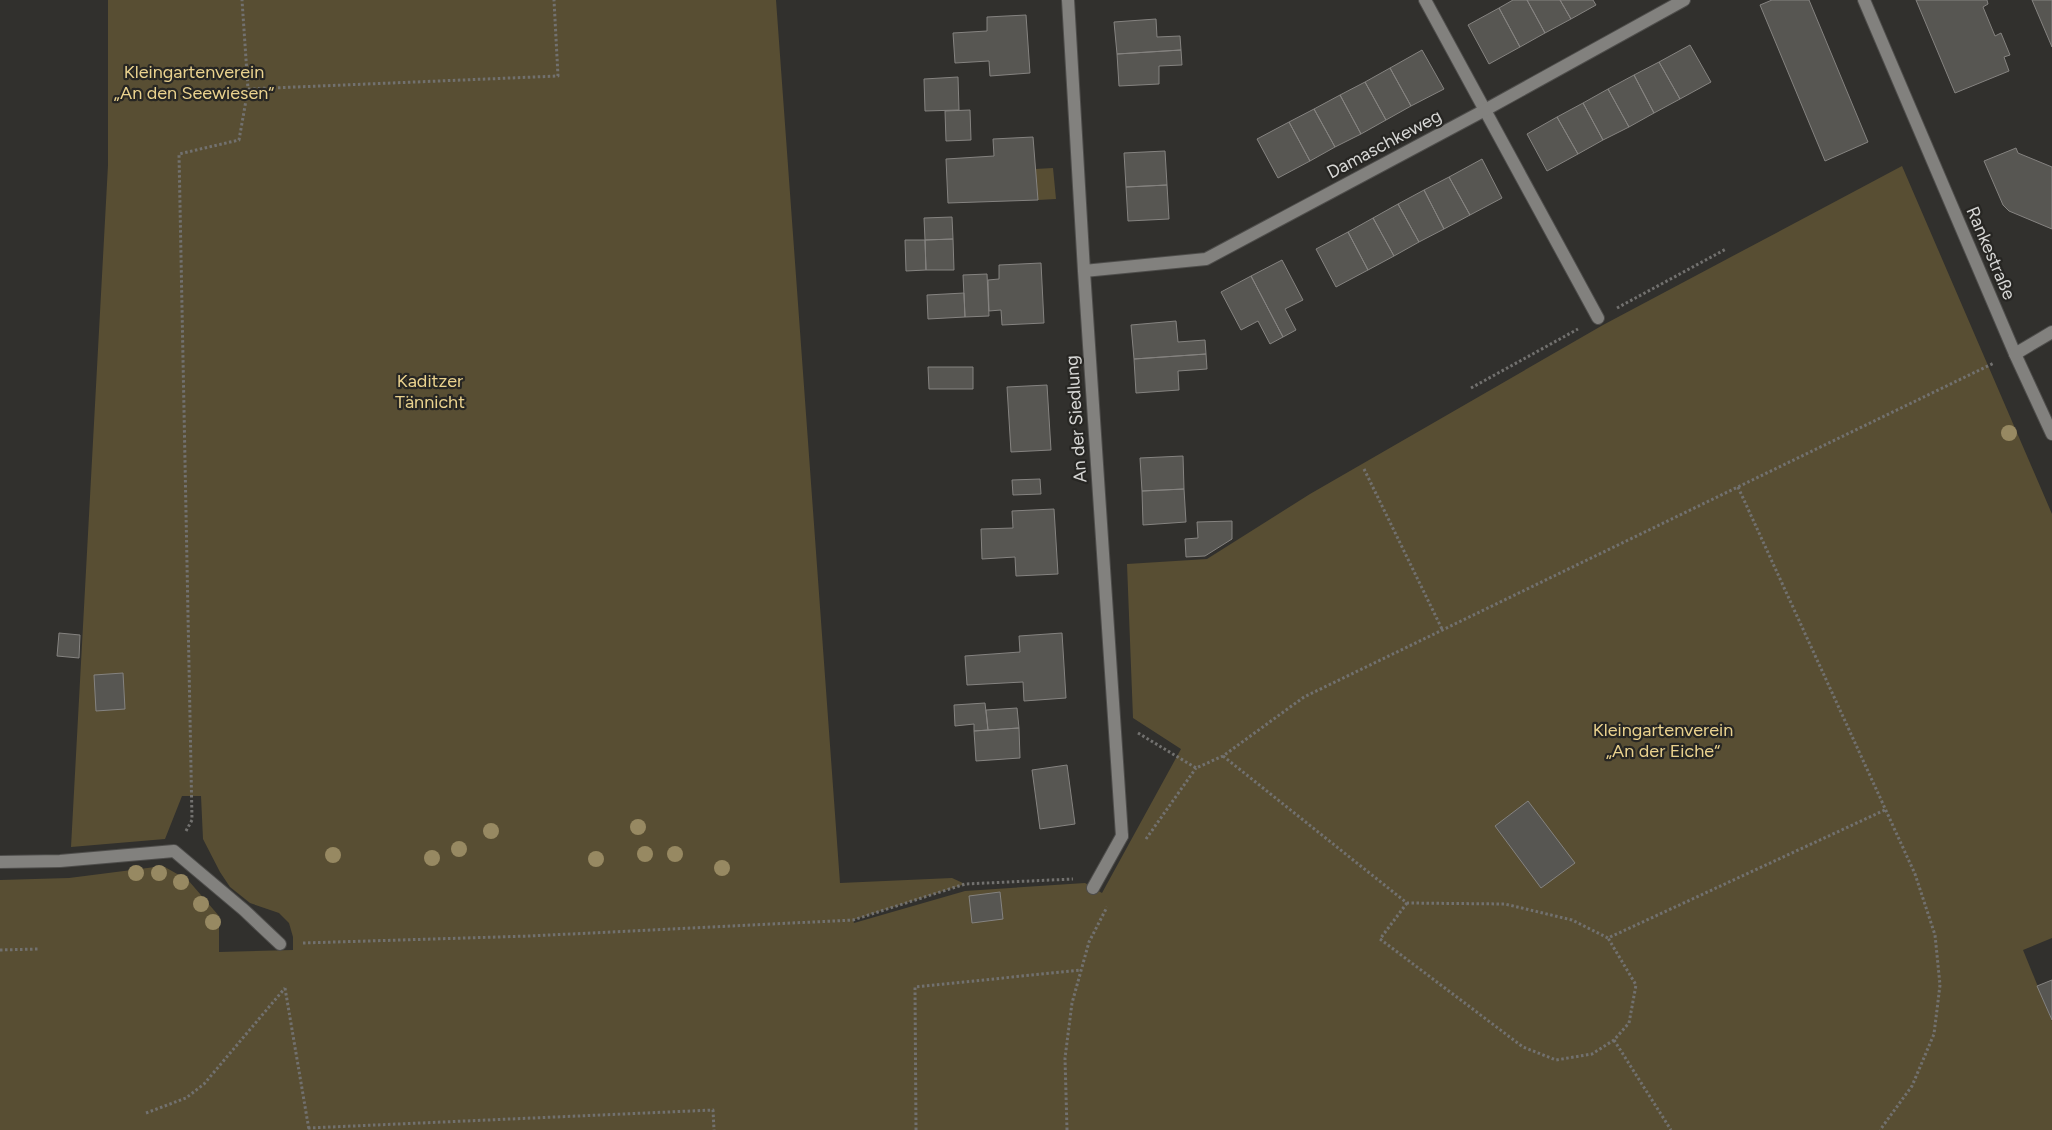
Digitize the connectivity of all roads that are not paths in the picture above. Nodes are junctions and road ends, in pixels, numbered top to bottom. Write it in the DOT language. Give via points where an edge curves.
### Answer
graph roads {
  1 [pos="1068,0"];
  2 [pos="1425,0"];
  3 [pos="1684,0"];
  4 [pos="1864,0"];
  5 [pos="1485,110"];
  6 [pos="1084,271"];
  7 [pos="1598,318"];
  8 [pos="2052,332"];
  9 [pos="2015,354"];
  10 [pos="2052,434"];
  11 [pos="0,862"];
  12 [pos="1093,888"];
  13 [pos="280,944"];
  1 -- 6 [label="street, An der Siedlung"];
  2 -- 5 [label="street"];
  3 -- 5 [label="street, Damaschkeweg"];
  4 -- 9 [label="street, Rankestraße"];
  5 -- 6 [label="street, Damaschkeweg" via="1206,259"];
  5 -- 7 [label="street"];
  6 -- 12 [label="street, An der Siedlung" via="1122,836"];
  8 -- 9 [label="street"];
  9 -- 10 [label="street, Rankestraße"];
  11 -- 13 [label="street" via="60,861 174,851"];
}
